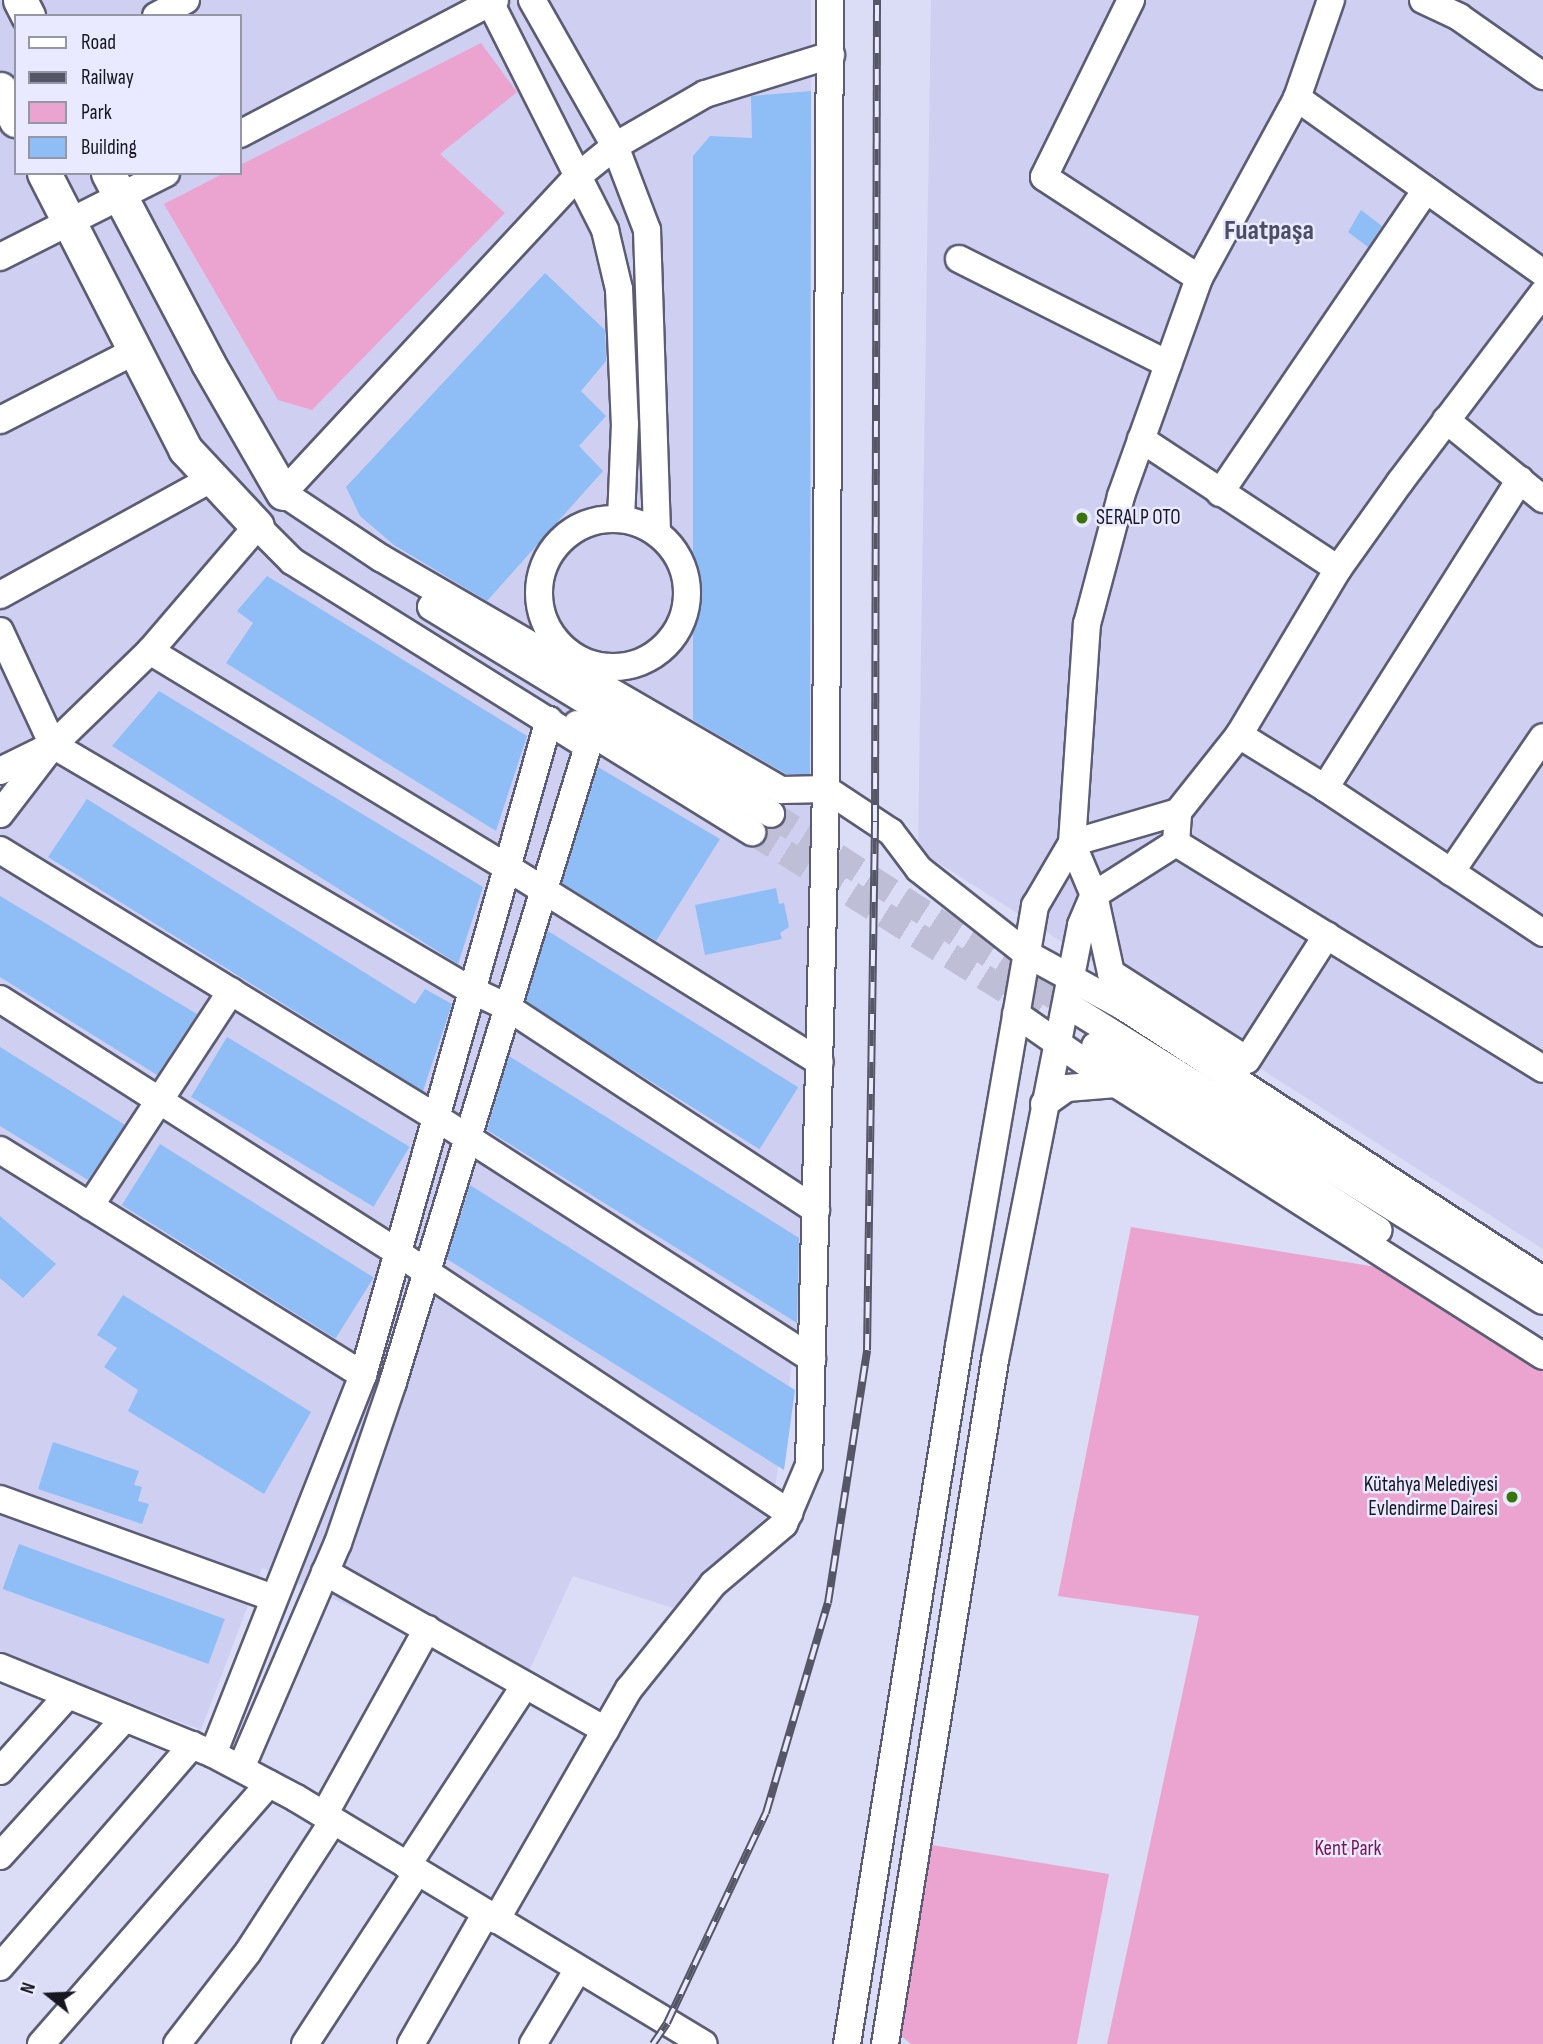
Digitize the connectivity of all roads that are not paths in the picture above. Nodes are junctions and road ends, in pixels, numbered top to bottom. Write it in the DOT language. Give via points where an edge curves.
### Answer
graph roads {
  1 [pos="186,0"];
  2 [pos="532,0"];
  3 [pos="830,0"];
  4 [pos="1130,0"];
  5 [pos="1331,0"];
  6 [pos="1423,0"];
  7 [pos="492,1"];
  8 [pos="1466,9"];
  9 [pos="160,14"];
  10 [pos="831,55"];
  11 [pos="1543,76"];
  12 [pos="0,90"];
  13 [pos="1297,98"];
  14 [pos="14,116"];
  15 [pos="242,133"];
  16 [pos="615,146"];
  17 [pos="45,175"];
  18 [pos="157,175"];
  19 [pos="578,176"];
  20 [pos="114,185"];
  21 [pos="1426,190"];
  22 [pos="69,223"];
  23 [pos="0,257"];
  24 [pos="959,259"];
  25 [pos="1543,273"];
  26 [pos="1199,278"];
  27 [pos="1543,293"];
  28 [pos="135,351"];
  29 [pos="1168,364"];
  30 [pos="0,420"];
  31 [pos="1446,420"];
  32 [pos="1141,439"];
  33 [pos="211,479"];
  34 [pos="1520,480"];
  35 [pos="1220,493"];
  36 [pos="283,494"];
  37 [pos="1543,499"];
  38 [pos="621,519"];
  39 [pos="257,526"];
  40 [pos="657,533"];
  41 [pos="1338,569"];
  42 [pos="0,595"];
  43 [pos="0,631"];
  44 [pos="150,651"];
  45 [pos="548,720"];
  46 [pos="1239,735"];
  47 [pos="1543,737"];
  48 [pos="53,745"];
  49 [pos="0,771"];
  50 [pos="1325,788"];
  51 [pos="827,789"];
  52 [pos="1178,812"];
  53 [pos="0,814"];
  54 [pos="1072,843"];
  55 [pos="1176,843"];
  56 [pos="0,850"];
  57 [pos="508,868"];
  58 [pos="1451,872"];
  59 [pos="542,890"];
  60 [pos="1094,895"];
  61 [pos="1543,933"];
  62 [pos="1327,935"];
  63 [pos="1027,954"];
  64 [pos="1070,977"];
  65 [pos="231,991"];
  66 [pos="473,991"];
  67 [pos="0,999"];
  68 [pos="507,1007"];
  69 [pos="1074,1009"];
  70 [pos="1016,1014"];
  71 [pos="1056,1042"];
  72 [pos="1095,1046"];
  73 [pos="820,1062"];
  74 [pos="1543,1069"];
  75 [pos="1116,1084"];
  76 [pos="159,1101"];
  77 [pos="1044,1104"];
  78 [pos="437,1118"];
  79 [pos="466,1139"];
  80 [pos="0,1150"];
  81 [pos="90,1206"];
  82 [pos="816,1210"];
  83 [pos="398,1254"];
  84 [pos="426,1273"];
  85 [pos="1543,1280"];
  86 [pos="1543,1301"];
  87 [pos="1543,1337"];
  88 [pos="1543,1356"];
  89 [pos="812,1359"];
  90 [pos="363,1375"];
  91 [pos="0,1499"];
  92 [pos="789,1513"];
  93 [pos="325,1572"];
  94 [pos="274,1598"];
  95 [pos="427,1629"];
  96 [pos="0,1667"];
  97 [pos="525,1685"];
  98 [pos="68,1695"];
  99 [pos="125,1718"];
  100 [pos="605,1730"];
  101 [pos="203,1749"];
  102 [pos="241,1768"];
  103 [pos="0,1771"];
  104 [pos="269,1783"];
  105 [pos="328,1818"];
  106 [pos="0,1856"];
  107 [pos="412,1869"];
  108 [pos="491,1917"];
  109 [pos="0,1967"];
  110 [pos="578,1969"];
  111 [pos="41,2044"];
  112 [pos="177,2044"];
  113 [pos="305,2044"];
  114 [pos="411,2044"];
  115 [pos="533,2044"];
  116 [pos="704,2044"];
  117 [pos="847,2044"];
  118 [pos="885,2044"];
  1 -- 9 [label="street"];
  2 -- 16 [label="street"];
  3 -- 10 [label="street"];
  4 -- 26 [label="street" via="1044,177"];
  5 -- 13 [label="street"];
  6 -- 8 [label="street"];
  7 -- 15 [label="street"];
  7 -- 19 [label="street"];
  8 -- 11 [label="street"];
  10 -- 16 [label="street" via="705,94"];
  10 -- 51 [label="street"];
  12 -- 14 [label="main road"];
  13 -- 21 [label="street"];
  13 -- 26 [label="street"];
  16 -- 19 [label="street"];
  16 -- 40 [label="street" via="648,230"];
  17 -- 22 [label="main road"];
  18 -- 20 [label="street"];
  19 -- 36 [label="street"];
  19 -- 38 [label="street" via="605,230 620,289 625,424"];
  20 -- 22 [label="street"];
  20 -- 36 [label="main road"];
  21 -- 25 [label="street"];
  21 -- 35 [label="street"];
  22 -- 23 [label="street"];
  22 -- 28 [label="main road"];
  24 -- 29 [label="street"];
  26 -- 29 [label="street"];
  27 -- 31 [label="street"];
  28 -- 30 [label="street"];
  28 -- 33 [label="main road" via="185,449"];
  29 -- 32 [label="street"];
  31 -- 34 [label="street"];
  31 -- 41 [label="street"];
  32 -- 35 [label="street"];
  32 -- 54 [label="street" via="1087,624"];
  33 -- 39 [label="main road"];
  33 -- 42 [label="street"];
  34 -- 37 [label="street"];
  34 -- 50 [label="street"];
  35 -- 41 [label="street"];
  36 -- 39 [label="street" via="365,567 761,823"];
  36 -- 51 [label="street" via="382,558 782,790"];
  38 -- 40 [label="street"];
  38 -- 40 [label="street" via="596,520 573,530 554,547 542,569 538,594 543,619 555,640 574,657 597,666 623,667 646,659 667,645 681,624 687,599 685,574 675,551"];
  39 -- 44 [label="street"];
  39 -- 45 [label="street" via="292,561"];
  41 -- 46 [label="street"];
  43 -- 48 [label="street"];
  44 -- 48 [label="street"];
  44 -- 57 [label="street"];
  45 -- 57 [label="street"];
  45 -- 59 [label="street" via="588,746"];
  46 -- 50 [label="street"];
  46 -- 52 [label="street"];
  47 -- 58 [label="street"];
  48 -- 49 [label="street"];
  48 -- 53 [label="street"];
  48 -- 66 [label="street"];
  50 -- 58 [label="street"];
  51 -- 63 [label="street" via="891,832 919,869"];
  51 -- 73 [label="street"];
  52 -- 54 [label="street"];
  52 -- 55 [label="street"];
  54 -- 60 [label="street"];
  54 -- 63 [label="street" via="1035,906"];
  55 -- 60 [label="street"];
  55 -- 62 [label="street"];
  56 -- 65 [label="street"];
  57 -- 59 [label="street"];
  57 -- 66 [label="street"];
  58 -- 61 [label="street"];
  59 -- 68 [label="street"];
  59 -- 73 [label="street"];
  60 -- 62 [label="street" via="1111,973 1247,1060"];
  60 -- 64 [label="street" via="1080,925"];
  62 -- 74 [label="street"];
  63 -- 64 [label="street"];
  63 -- 70 [label="street"];
  64 -- 71 [label="street"];
  64 -- 85 [label="street" via="1122,1006"];
  65 -- 76 [label="street"];
  65 -- 78 [label="street"];
  66 -- 68 [label="street"];
  66 -- 78 [label="street"];
  67 -- 76 [label="street"];
  68 -- 79 [label="street"];
  68 -- 82 [label="street"];
  69 -- 86 [label="street"];
  70 -- 71 [label="street"];
  70 -- 117 [label="street"];
  71 -- 75 [label="street"];
  71 -- 77 [label="street"];
  72 -- 87 [label="street"];
  73 -- 82 [label="street"];
  75 -- 77 [label="street" via="1067,1088"];
  75 -- 88 [label="street"];
  76 -- 81 [label="street"];
  76 -- 83 [label="street"];
  77 -- 118 [label="street" via="995,1360"];
  78 -- 79 [label="street"];
  78 -- 83 [label="street"];
  79 -- 84 [label="street"];
  79 -- 89 [label="street"];
  80 -- 81 [label="street"];
  81 -- 90 [label="street"];
  82 -- 89 [label="street"];
  83 -- 84 [label="street"];
  83 -- 90 [label="street"];
  84 -- 92 [label="street"];
  84 -- 93 [label="street" via="393,1382"];
  89 -- 92 [label="street" via="809,1465"];
  90 -- 94 [label="street"];
  91 -- 94 [label="street"];
  92 -- 100 [label="street" via="784,1524 713,1584 629,1689"];
  93 -- 95 [label="street"];
  93 -- 102 [label="street"];
  94 -- 101 [label="street"];
  95 -- 97 [label="street"];
  95 -- 105 [label="street"];
  96 -- 98 [label="street"];
  97 -- 100 [label="street"];
  97 -- 107 [label="street"];
  98 -- 99 [label="street"];
  98 -- 103 [label="street"];
  99 -- 101 [label="street"];
  99 -- 106 [label="street"];
  100 -- 108 [label="street"];
  101 -- 102 [label="street"];
  101 -- 109 [label="street"];
  102 -- 104 [label="street"];
  104 -- 105 [label="street"];
  104 -- 111 [label="street"];
  105 -- 107 [label="street"];
  105 -- 112 [label="street" via="248,1952"];
  107 -- 108 [label="street"];
  107 -- 113 [label="street"];
  108 -- 110 [label="street"];
  108 -- 114 [label="street"];
  110 -- 115 [label="street"];
  110 -- 116 [label="street"];
}
